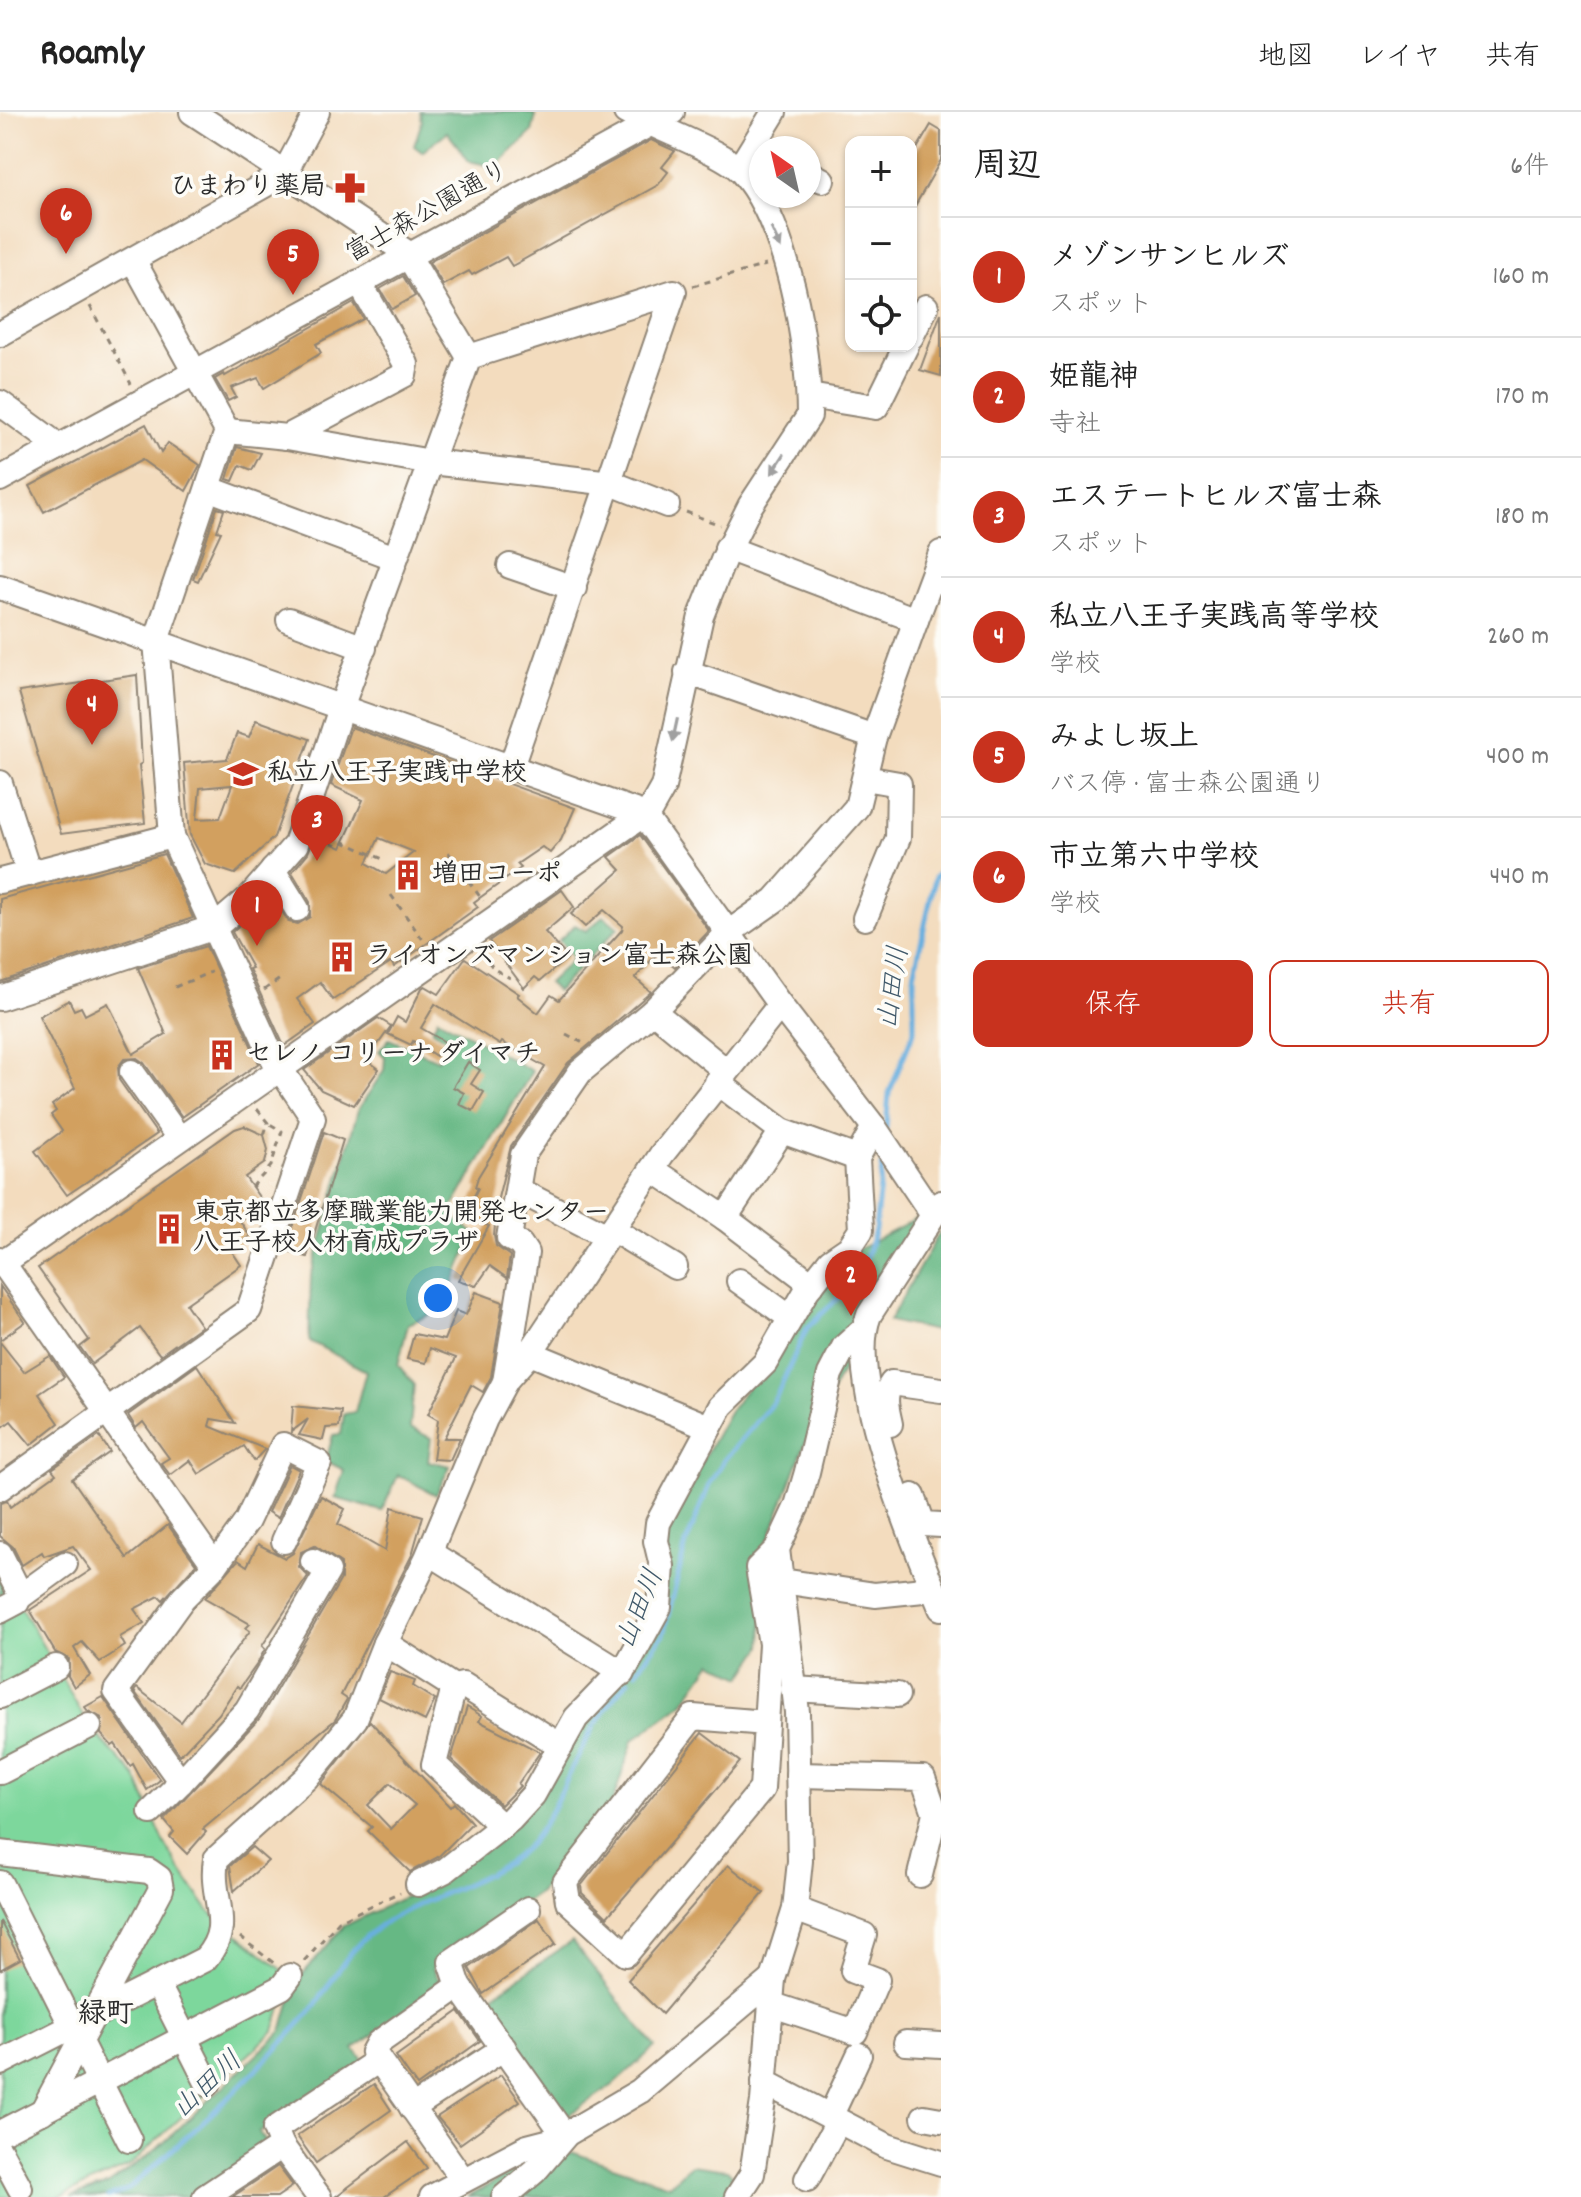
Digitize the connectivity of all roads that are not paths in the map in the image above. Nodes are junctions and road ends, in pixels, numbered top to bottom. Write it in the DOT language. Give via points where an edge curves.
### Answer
graph roads {
  1 [pos="192,112"];
  2 [pos="317,112"];
  3 [pos="626,112"];
  4 [pos="774,112"];
  5 [pos="662,118"];
  6 [pos="765,136"];
  7 [pos="749,158"];
  8 [pos="739,169"];
  9 [pos="284,174"];
  10 [pos="409,255"];
  11 [pos="133,260"];
  12 [pos="359,282"];
  13 [pos="926,307"];
  14 [pos="917,325"];
  15 [pos="0,334"];
  16 [pos="903,352"];
  17 [pos="469,357"];
  18 [pos="195,372"];
  19 [pos="809,396"];
  20 [pos="0,403"];
  21 [pos="227,431"];
  22 [pos="287,437"];
  23 [pos="55,449"];
  24 [pos="431,462"];
  25 [pos="0,479"];
  26 [pos="611,483"];
  27 [pos="210,489"];
  28 [pos="667,505"];
  29 [pos="725,538"];
  30 [pos="941,553"];
  31 [pos="395,558"];
  32 [pos="510,566"];
  33 [pos="0,587"];
  34 [pos="574,588"];
  35 [pos="289,620"];
  36 [pos="916,620"];
  37 [pos="156,641"];
  38 [pos="364,648"];
  39 [pos="687,672"];
  40 [pos="342,705"];
  41 [pos="874,737"];
  42 [pos="512,764"];
  43 [pos="865,778"];
  44 [pos="0,783"];
  45 [pos="643,814"];
  46 [pos="172,836"];
  47 [pos="273,870"];
  48 [pos="29,874"];
  49 [pos="0,881"];
  50 [pos="297,909"];
  51 [pos="865,918"];
  52 [pos="215,927"];
  53 [pos="728,933"];
  54 [pos="0,998"];
  55 [pos="780,1005"];
  56 [pos="653,1011"];
  57 [pos="279,1068"];
  58 [pos="132,1072"];
  59 [pos="722,1076"];
  60 [pos="874,1127"];
  61 [pos="782,1131"];
  62 [pos="179,1138"];
  63 [pos="857,1158"];
  64 [pos="652,1169"];
  65 [pos="518,1190"];
  66 [pos="937,1209"];
  67 [pos="725,1218"];
  68 [pos="609,1233"];
  69 [pos="1,1262"];
  70 [pos="675,1267"];
  71 [pos="739,1281"];
  72 [pos="812,1284"];
  73 [pos="789,1317"];
  74 [pos="864,1329"];
  75 [pos="530,1353"];
  76 [pos="505,1382"];
  77 [pos="941,1390"];
  78 [pos="108,1411"];
  79 [pos="709,1427"];
  80 [pos="891,1454"];
  81 [pos="0,1488"];
  82 [pos="247,1521"];
  83 [pos="941,1525"];
  84 [pos="777,1549"];
  85 [pos="298,1551"];
  86 [pos="430,1553"];
  87 [pos="0,1554"];
  88 [pos="65,1564"];
  89 [pos="215,1566"];
  90 [pos="782,1581"];
  91 [pos="937,1599"];
  92 [pos="385,1643"];
  93 [pos="56,1667"];
  94 [pos="622,1673"];
  95 [pos="454,1687"];
  96 [pos="793,1689"];
  97 [pos="897,1695"];
  98 [pos="0,1696"];
  99 [pos="766,1723"];
  100 [pos="89,1726"];
  101 [pos="561,1746"];
  102 [pos="0,1772"];
  103 [pos="798,1775"];
  104 [pos="181,1782"];
  105 [pos="151,1812"];
  106 [pos="502,1826"];
  107 [pos="0,1853"];
  108 [pos="920,1875"];
  109 [pos="0,1883"];
  110 [pos="418,1884"];
  111 [pos="528,1909"];
  112 [pos="795,1909"];
  113 [pos="290,1976"];
  114 [pos="773,1979"];
  115 [pos="157,1983"];
  116 [pos="459,1986"];
  117 [pos="770,2004"];
  118 [pos="97,2013"];
  119 [pos="77,2034"];
  120 [pos="185,2037"];
  121 [pos="906,2043"];
  122 [pos="941,2045"];
  123 [pos="504,2048"];
  124 [pos="859,2055"];
  125 [pos="379,2060"];
  126 [pos="0,2063"];
  127 [pos="99,2079"];
  128 [pos="764,2082"];
  129 [pos="208,2084"];
  130 [pos="412,2108"];
  131 [pos="42,2112"];
  132 [pos="834,2120"];
  133 [pos="0,2133"];
  134 [pos="565,2136"];
  135 [pos="129,2140"];
  136 [pos="282,2146"];
  137 [pos="0,2151"];
  138 [pos="941,2163"];
  139 [pos="807,2179"];
  140 [pos="463,2180"];
  141 [pos="20,2188"];
  142 [pos="205,2197"];
  143 [pos="319,2197"];
  144 [pos="432,2197"];
  145 [pos="504,2197"];
  146 [pos="737,2197"];
  1 -- 9 [label="street"];
  2 -- 9 [label="street"];
  3 -- 5 [label="street"];
  4 -- 6 [label="street"];
  5 -- 8 [label="street"];
  5 -- 10 [label="street, 富士森公園通り"];
  7 -- 8 [label="street"];
  8 -- 19 [label="street, one-way" via="786,259"];
  9 -- 10 [label="street"];
  9 -- 11 [label="street"];
  10 -- 12 [label="street, 富士森公園通り"];
  10 -- 17 [label="street"];
  11 -- 15 [label="street"];
  11 -- 18 [label="street"];
  12 -- 18 [label="street, 富士森公園通り"];
  12 -- 22 [label="street" via="406,364 404,375"];
  13 -- 14 [label="street"];
  16 -- 19 [label="street" via="876,407"];
  17 -- 24 [label="street"];
  17 -- 26 [label="street" via="674,292"];
  18 -- 21 [label="street"];
  18 -- 23 [label="street, 富士森公園通り"];
  19 -- 29 [label="street, one-way" via="809,416"];
  20 -- 23 [label="street"];
  21 -- 22 [label="street"];
  21 -- 27 [label="street"];
  22 -- 24 [label="street"];
  23 -- 25 [label="street, 富士森公園通り"];
  24 -- 26 [label="street"];
  24 -- 31 [label="street"];
  26 -- 28 [label="street"];
  26 -- 34 [label="street"];
  27 -- 31 [label="street"];
  27 -- 37 [label="street"];
  29 -- 36 [label="street"];
  29 -- 39 [label="street"];
  30 -- 36 [label="street"];
  31 -- 38 [label="street"];
  32 -- 34 [label="street"];
  33 -- 37 [label="street"];
  34 -- 42 [label="street"];
  35 -- 38 [label="street"];
  36 -- 41 [label="street"];
  37 -- 40 [label="street"];
  37 -- 46 [label="street"];
  38 -- 40 [label="street"];
  39 -- 41 [label="street"];
  39 -- 45 [label="street, one-way" via="663,787"];
  40 -- 42 [label="street"];
  40 -- 47 [label="street" via="296,844"];
  41 -- 43 [label="street"];
  42 -- 45 [label="street"];
  43 -- 51 [label="street" via="899,784 898,838"];
  43 -- 53 [label="street" via="857,807 808,867 775,900"];
  44 -- 48 [label="street"];
  45 -- 53 [label="street"];
  45 -- 57 [label="street"];
  46 -- 48 [label="street"];
  46 -- 52 [label="street"];
  47 -- 50 [label="street"];
  47 -- 52 [label="street"];
  48 -- 49 [label="street"];
  52 -- 54 [label="street"];
  52 -- 57 [label="street"];
  53 -- 55 [label="street"];
  53 -- 56 [label="street"];
  55 -- 59 [label="street"];
  55 -- 60 [label="street"];
  56 -- 59 [label="street"];
  56 -- 65 [label="street" via="580,1072 523,1155"];
  57 -- 62 [label="street"];
  57 -- 78 [label="street" via="313,1118 249,1310"];
  58 -- 62 [label="street"];
  59 -- 61 [label="street"];
  59 -- 64 [label="street"];
  60 -- 63 [label="street"];
  60 -- 66 [label="street"];
  61 -- 63 [label="street"];
  61 -- 67 [label="street"];
  62 -- 69 [label="street"];
  63 -- 72 [label="street" via="861,1230"];
  64 -- 67 [label="street"];
  64 -- 68 [label="street"];
  65 -- 68 [label="street"];
  65 -- 76 [label="street" via="509,1238 526,1253"];
  66 -- 74 [label="street"];
  67 -- 72 [label="street"];
  68 -- 70 [label="street"];
  68 -- 75 [label="street"];
  69 -- 78 [label="street"];
  71 -- 73 [label="street"];
  72 -- 73 [label="street"];
  73 -- 79 [label="street" via="765,1363 721,1406"];
  74 -- 80 [label="street" via="865,1376"];
  74 -- 84 [label="street" via="844,1347 830,1374 797,1506"];
  75 -- 76 [label="street"];
  75 -- 79 [label="street"];
  76 -- 86 [label="street" via="469,1452"];
  77 -- 80 [label="street" via="892,1383 886,1391"];
  78 -- 81 [label="street"];
  78 -- 89 [label="street"];
  79 -- 94 [label="street" via="658,1523 659,1607"];
  80 -- 83 [label="street" via="923,1524"];
  80 -- 91 [label="street"];
  82 -- 85 [label="street"];
  82 -- 85 [label="street" via="283,1445 319,1463"];
  82 -- 89 [label="street"];
  84 -- 90 [label="street"];
  84 -- 99 [label="street" via="758,1568 771,1644"];
  85 -- 104 [label="street" via="328,1571 247,1710"];
  86 -- 92 [label="street"];
  86 -- 94 [label="street"];
  87 -- 88 [label="street" via="21,1596"];
  89 -- 104 [label="street" via="183,1598 116,1691"];
  90 -- 91 [label="street"];
  90 -- 96 [label="street"];
  92 -- 95 [label="street"];
  92 -- 115 [label="street" via="363,1705 336,1745 216,1859 219,1943 205,1959"];
  93 -- 98 [label="street"];
  94 -- 101 [label="street" via="576,1718"];
  95 -- 101 [label="street" via="463,1685"];
  95 -- 106 [label="street" via="434,1764"];
  96 -- 97 [label="street"];
  96 -- 103 [label="street"];
  99 -- 99 [label="street" via="762,1789 626,1954 568,1901 565,1882 693,1717"];
  100 -- 102 [label="street"];
  101 -- 106 [label="street" via="533,1795"];
  103 -- 108 [label="street" via="923,1778 935,1813"];
  103 -- 112 [label="street"];
  104 -- 105 [label="street"];
  106 -- 110 [label="street" via="446,1870"];
  107 -- 118 [label="street" via="149,1871 159,1878 161,1889"];
  109 -- 119 [label="street"];
  111 -- 116 [label="street" via="451,1962"];
  112 -- 114 [label="street"];
  112 -- 117 [label="street" via="864,1935 853,1971 877,1980 855,2032"];
  113 -- 120 [label="street" via="282,1987"];
  114 -- 117 [label="street"];
  114 -- 134 [label="street" via="640,2091"];
  115 -- 118 [label="street"];
  115 -- 120 [label="street"];
  116 -- 123 [label="street"];
  116 -- 125 [label="street" via="378,2043 373,2052"];
  117 -- 128 [label="street"];
  118 -- 119 [label="street"];
  119 -- 126 [label="street"];
  119 -- 127 [label="street"];
  119 -- 131 [label="street"];
  120 -- 127 [label="street"];
  120 -- 129 [label="street"];
  121 -- 122 [label="street"];
  123 -- 130 [label="street"];
  123 -- 134 [label="street"];
  124 -- 132 [label="street"];
  125 -- 130 [label="street"];
  125 -- 136 [label="street" via="275,2129"];
  127 -- 131 [label="street"];
  127 -- 135 [label="street"];
  128 -- 132 [label="street"];
  128 -- 146 [label="street" via="752,2174"];
  130 -- 140 [label="street"];
  131 -- 133 [label="street"];
  132 -- 138 [label="street" via="887,2146"];
  132 -- 139 [label="street"];
  134 -- 140 [label="street" via="527,2147"];
  134 -- 145 [label="street"];
  136 -- 142 [label="street"];
  136 -- 143 [label="street"];
  137 -- 141 [label="street"];
  140 -- 144 [label="street"];
}
